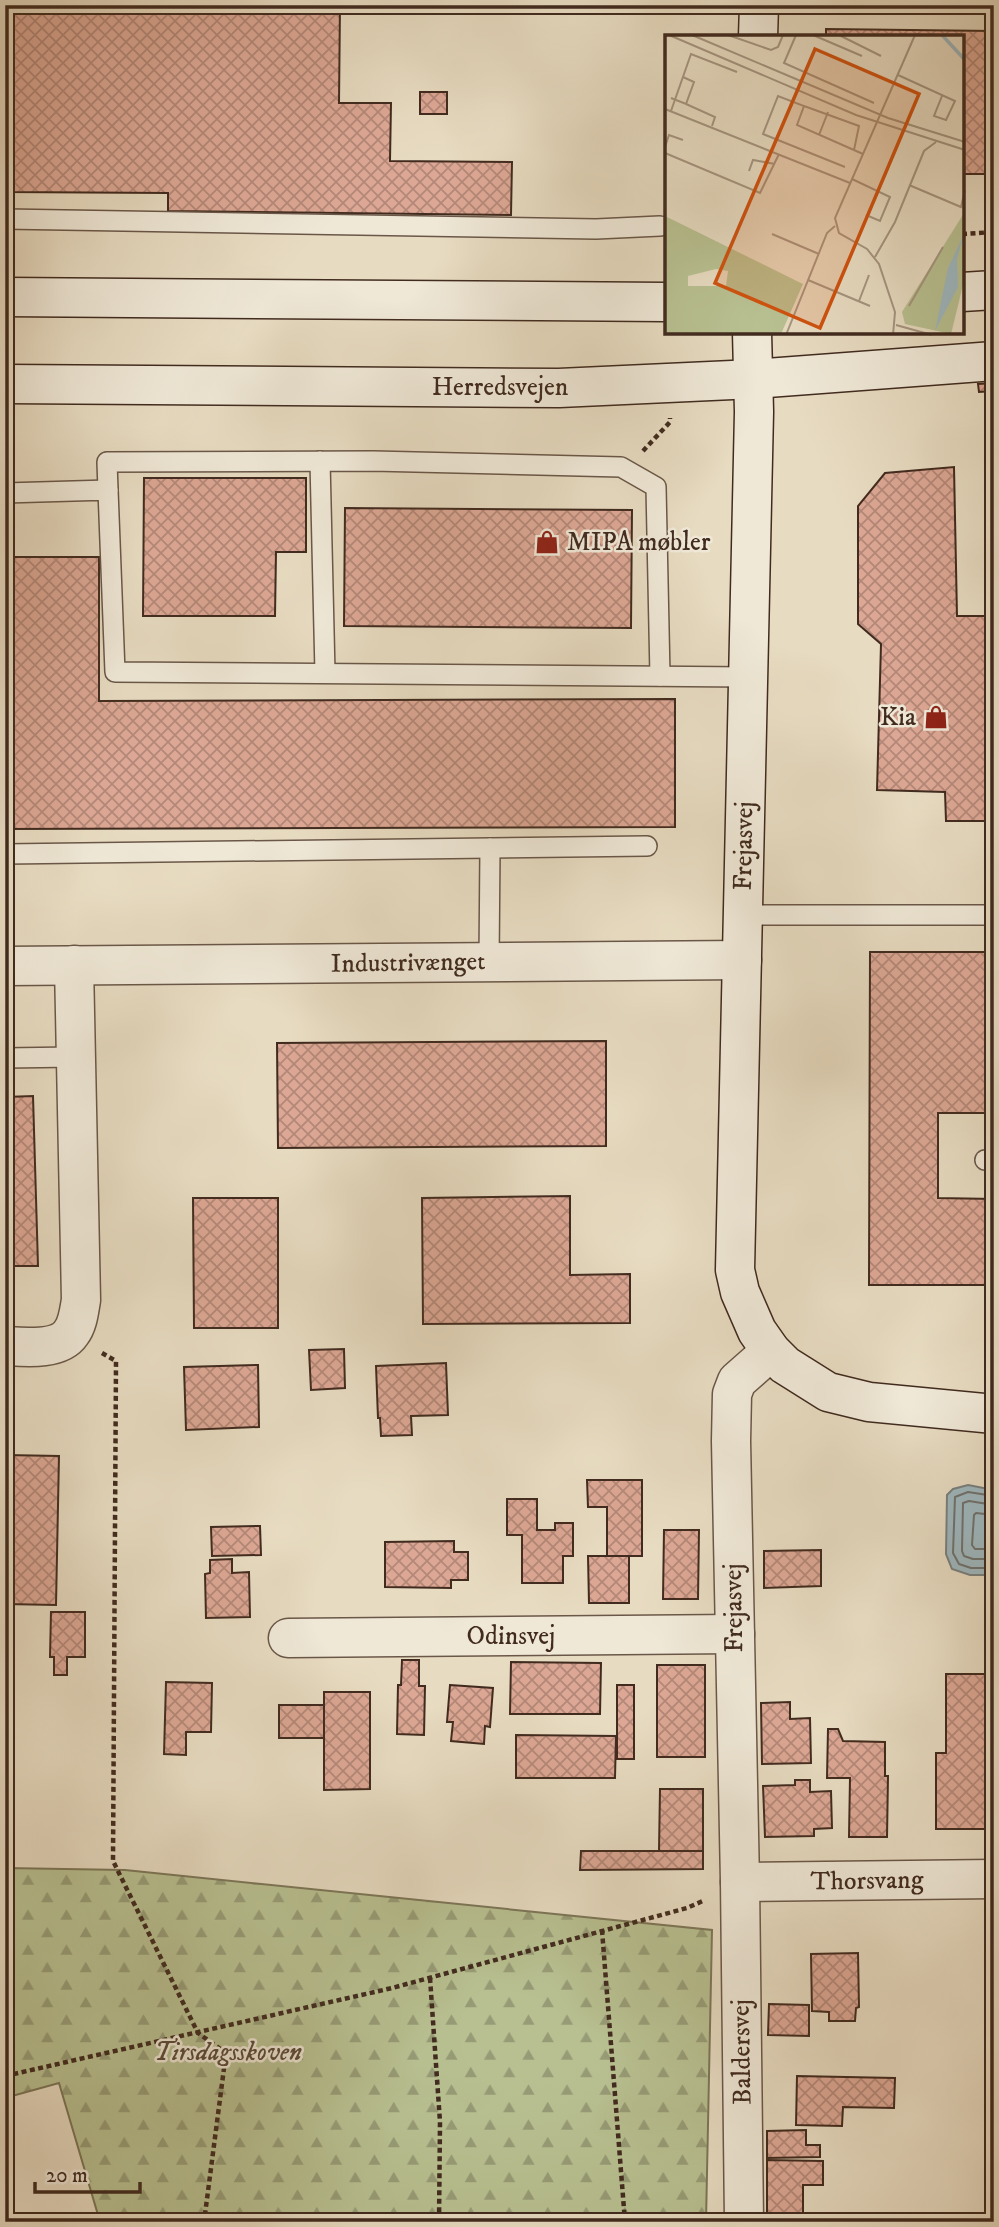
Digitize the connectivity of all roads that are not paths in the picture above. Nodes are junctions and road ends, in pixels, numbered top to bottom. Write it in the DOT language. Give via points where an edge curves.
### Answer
graph roads {
  1 [pos="758,5"];
  2 [pos="758,35"];
  3 [pos="5,219"];
  4 [pos="660,226"];
  5 [pos="994,290"];
  6 [pos="964,292"];
  7 [pos="5,298"];
  8 [pos="665,302"];
  9 [pos="752,334"];
  10 [pos="994,361"];
  11 [pos="754,379"];
  12 [pos="5,384"];
  13 [pos="320,461"];
  14 [pos="108,490"];
  15 [pos="5,493"];
  16 [pos="325,673"];
  17 [pos="660,676"];
  18 [pos="748,677"];
  19 [pos="648,846"];
  20 [pos="490,848"];
  21 [pos="5,854"];
  22 [pos="743,915"];
  23 [pos="994,915"];
  24 [pos="742,960"];
  25 [pos="489,962"];
  26 [pos="74,965"];
  27 [pos="5,966"];
  28 [pos="75,1057"];
  29 [pos="5,1058"];
  30 [pos="5,1346"];
  31 [pos="771,1351"];
  32 [pos="994,1414"];
  33 [pos="735,1634"];
  34 [pos="288,1637"];
  35 [pos="994,1880"];
  36 [pos="740,1882"];
  37 [pos="744,2222"];
  1 -- 2 [label="street"];
  3 -- 4 [label="lane" via="596,229"];
  5 -- 6 [label="street"];
  7 -- 8 [label="street"];
  9 -- 11 [label="street, Frejasvej"];
  10 -- 11 [label="street, Herredsvejen"];
  11 -- 12 [label="street, Herredsvejen" via="559,388"];
  11 -- 18 [label="street, Frejasvej"];
  13 -- 14 [label="lane" via="107,462"];
  13 -- 16 [label="lane"];
  13 -- 17 [label="lane" via="621,467 656,487"];
  14 -- 15 [label="lane"];
  14 -- 16 [label="lane" via="115,671"];
  16 -- 17 [label="lane"];
  17 -- 18 [label="lane"];
  18 -- 22 [label="street, Frejasvej"];
  19 -- 20 [label="lane"];
  20 -- 21 [label="lane"];
  20 -- 25 [label="lane"];
  22 -- 23 [label="lane"];
  22 -- 24 [label="street, Frejasvej"];
  24 -- 25 [label="street, Industrivænget"];
  24 -- 31 [label="street, Frejasvej" via="735,1270 757,1331"];
  25 -- 26 [label="street, Industrivænget"];
  26 -- 27 [label="street, Industrivænget"];
  26 -- 28 [label="street"];
  28 -- 29 [label="lane"];
  28 -- 30 [label="street" via="82,1300 78,1320 70,1336 55,1343"];
  31 -- 32 [label="street, Frejasvej" via="828,1392 869,1402"];
  31 -- 33 [label="street, Frejasvej" via="737,1381 732,1394"];
  33 -- 34 [label="street, Odinsvej"];
  33 -- 36 [label="street, Frejasvej"];
  35 -- 36 [label="street, Thorsvang"];
  36 -- 37 [label="street, Baldersvej"];
}
